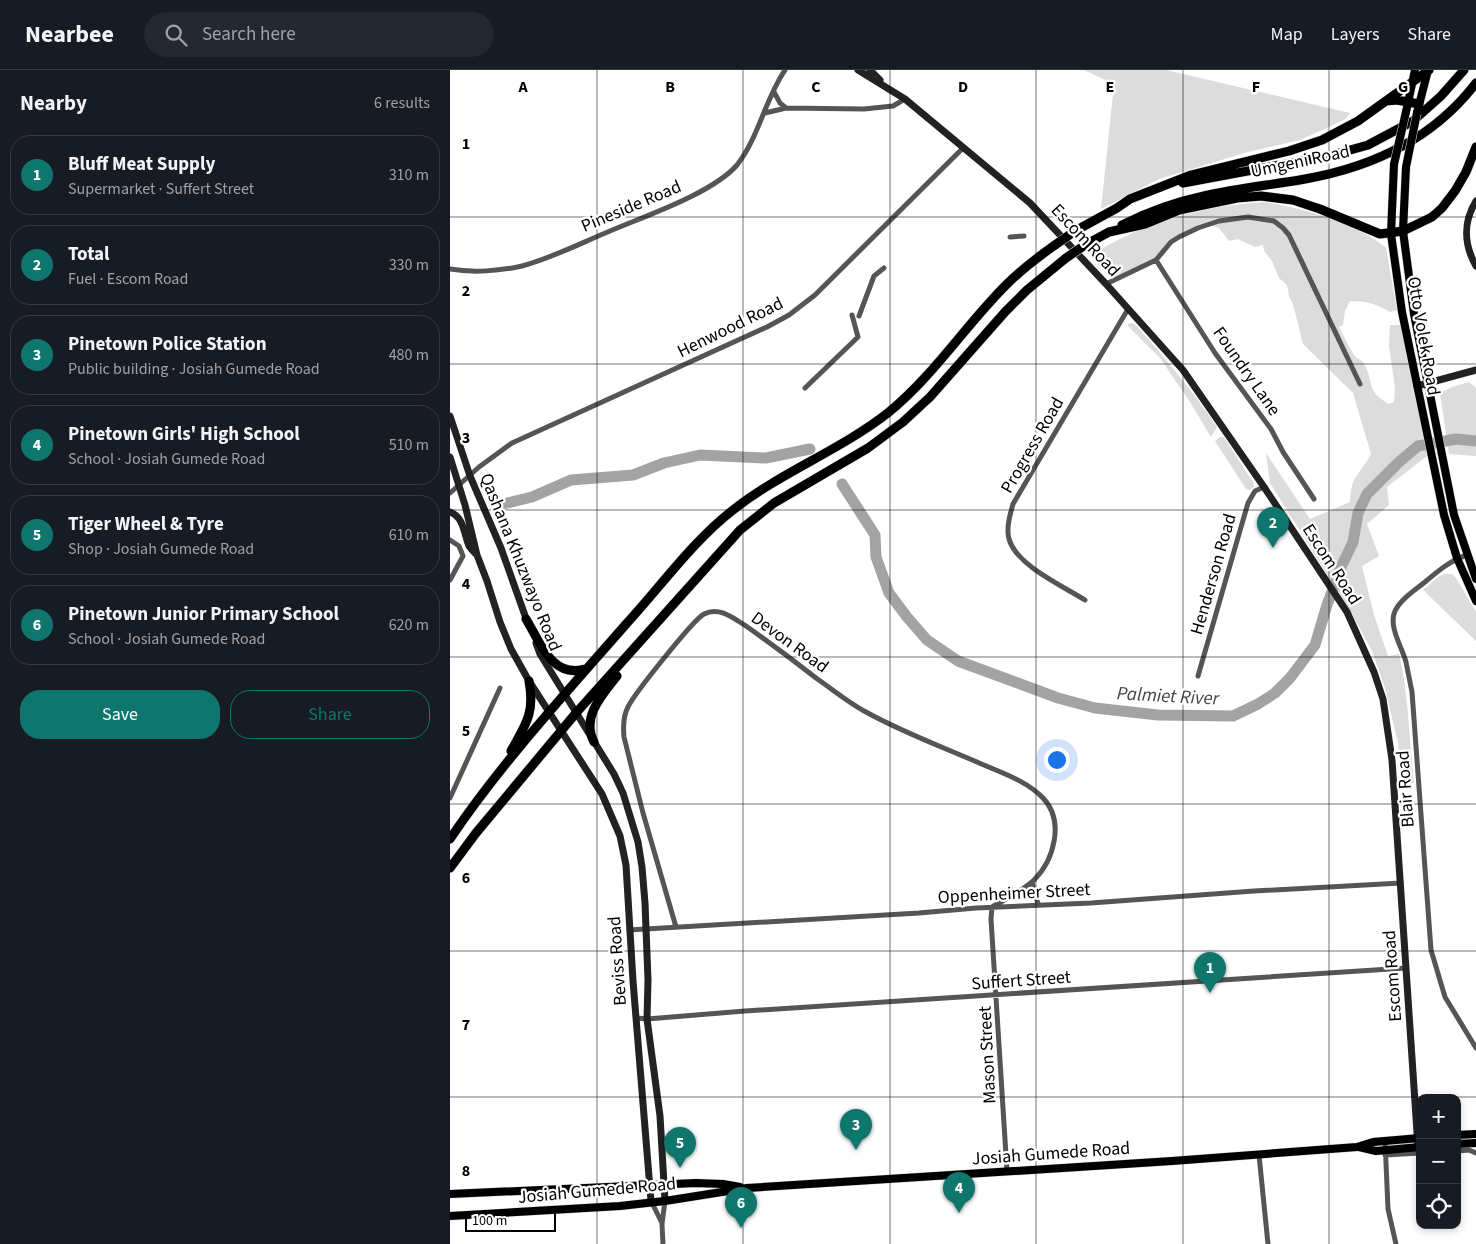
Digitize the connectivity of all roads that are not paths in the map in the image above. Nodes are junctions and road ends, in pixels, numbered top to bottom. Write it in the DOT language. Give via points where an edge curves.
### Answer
graph roads {
  1 [pos="785,70"];
  2 [pos="858,70"];
  3 [pos="870,70"];
  4 [pos="1415,70"];
  5 [pos="1464,70"];
  6 [pos="1428,71"];
  7 [pos="1412,81"];
  8 [pos="1476,83"];
  9 [pos="889,88"];
  10 [pos="774,92"];
  11 [pos="905,99"];
  12 [pos="1386,101"];
  13 [pos="1408,102"];
  14 [pos="786,108"];
  15 [pos="1418,108"];
  16 [pos="765,113"];
  17 [pos="964,147"];
  18 [pos="1476,147"];
  19 [pos="1476,201"];
  20 [pos="1117,208"];
  21 [pos="1403,231"];
  22 [pos="1109,232"];
  23 [pos="1391,234"];
  24 [pos="1024,236"];
  25 [pos="1010,237"];
  26 [pos="1156,260"];
  27 [pos="1476,266"];
  28 [pos="450,268"];
  29 [pos="884,268"];
  30 [pos="1106,284"];
  31 [pos="1128,309"];
  32 [pos="852,315"];
  33 [pos="858,316"];
  34 [pos="1476,370"];
  35 [pos="1360,384"];
  36 [pos="1428,384"];
  37 [pos="1417,386"];
  38 [pos="805,388"];
  39 [pos="450,416"];
  40 [pos="450,457"];
  41 [pos="470,476"];
  42 [pos="459,486"];
  43 [pos="1264,487"];
  44 [pos="450,493"];
  45 [pos="1314,499"];
  46 [pos="450,512"];
  47 [pos="450,540"];
  48 [pos="477,555"];
  49 [pos="1467,555"];
  50 [pos="1457,558"];
  51 [pos="1476,579"];
  52 [pos="450,580"];
  53 [pos="1085,600"];
  54 [pos="1476,601"];
  55 [pos="526,619"];
  56 [pos="645,637"];
  57 [pos="585,669"];
  58 [pos="1198,676"];
  59 [pos="529,682"];
  60 [pos="500,688"];
  61 [pos="565,695"];
  62 [pos="550,713"];
  63 [pos="576,713"];
  64 [pos="562,731"];
  65 [pos="594,742"];
  66 [pos="502,766"];
  67 [pos="450,798"];
  68 [pos="450,839"];
  69 [pos="450,868"];
  70 [pos="1032,882"];
  71 [pos="1401,883"];
  72 [pos="1038,904"];
  73 [pos="992,907"];
  74 [pos="676,928"];
  75 [pos="629,930"];
  76 [pos="647,930"];
  77 [pos="1406,968"];
  78 [pos="997,995"];
  79 [pos="637,1018"];
  80 [pos="647,1020"];
  81 [pos="1476,1048"];
  82 [pos="1416,1099"];
  83 [pos="1476,1134"];
  84 [pos="1461,1136"];
  85 [pos="1416,1138"];
  86 [pos="1385,1140"];
  87 [pos="1476,1143"];
  88 [pos="1461,1144"];
  89 [pos="1357,1147"];
  90 [pos="1416,1149"];
  91 [pos="1461,1151"];
  92 [pos="1385,1153"];
  93 [pos="1476,1153"];
  94 [pos="1259,1155"];
  95 [pos="1007,1170"];
  96 [pos="650,1185"];
  97 [pos="664,1185"];
  98 [pos="747,1188"];
  99 [pos="450,1194"];
  100 [pos="651,1201"];
  101 [pos="665,1201"];
  102 [pos="450,1216"];
  103 [pos="662,1224"];
  104 [pos="663,1244"];
  105 [pos="1268,1244"];
  106 [pos="1396,1244"];
  1 -- 10 [label="street, Pineside Road"];
  2 -- 9 [label="main road, Escom Road"];
  3 -- 9 [label="main road, Escom Road"];
  4 -- 7 [label="main road, Otto Volek Road"];
  5 -- 20 [label="highway, Umgeni Road" via="1414,121 1368,144 1314,160 1186,182"];
  6 -- 7 [label="highway"];
  6 -- 15 [label="main road, Otto Volek Road"];
  7 -- 12 [label="highway"];
  7 -- 13 [label="main road, Otto Volek Road"];
  8 -- 22 [label="highway, Umgeni Road" via="1435,125 1403,147 1378,159 1306,179 1191,199 1138,217"];
  9 -- 11 [label="main road, Escom Road"];
  10 -- 14 [label="street"];
  10 -- 16 [label="street, Pineside Road"];
  11 -- 14 [label="street" via="893,106 864,109"];
  11 -- 17 [label="main road, Escom Road"];
  12 -- 13 [label="highway"];
  12 -- 20 [label="highway" via="1358,121 1322,140 1192,175 1130,199"];
  13 -- 15 [label="highway"];
  13 -- 23 [label="main road, Otto Volek Road, bridge" via="1394,164"];
  14 -- 16 [label="street"];
  15 -- 21 [label="main road, Otto Volek Road, bridge" via="1406,167"];
  16 -- 28 [label="street, Pineside Road" via="737,164 727,175 702,190 554,255 523,265 504,269"];
  17 -- 30 [label="main road, Escom Road" via="1030,203"];
  17 -- 41 [label="street, Henwood Road" via="826,286 800,308 767,327 512,443"];
  18 -- 21 [label="highway" via="1466,172 1442,208 1432,217"];
  19 -- 27 [label="main road" via="1467,222 1466,241"];
  20 -- 57 [label="highway, bridge" via="1075,231 1029,264 1007,284 922,382 888,412 759,492 717,524"];
  21 -- 23 [label="highway"];
  21 -- 36 [label="main road, Otto Volek Road" via="1414,314"];
  22 -- 23 [label="highway" via="1145,224 1194,206 1262,196 1293,200 1380,234"];
  22 -- 56 [label="highway, bridge" via="1050,270 1005,312 930,398 903,422 868,448 774,503 740,530"];
  23 -- 37 [label="main road, Otto Volek Road"];
  24 -- 25 [label="street"];
  26 -- 30 [label="street"];
  26 -- 35 [label="street" via="1171,242 1218,221 1248,217 1279,224 1289,236"];
  26 -- 45 [label="street, Foundry Lane" via="1215,353 1271,429"];
  29 -- 33 [label="street" via="874,276"];
  30 -- 31 [label="main road, Escom Road"];
  31 -- 43 [label="main road, Escom Road" via="1183,370"];
  31 -- 53 [label="street, Progress Road" via="1013,504 1008,526 1009,539 1016,553 1032,567"];
  32 -- 38 [label="street" via="858,337"];
  34 -- 36 [label="main road"];
  36 -- 37 [label="main road"];
  36 -- 49 [label="main road, Otto Volek Road" via="1454,515"];
  37 -- 50 [label="main road, Otto Volek Road" via="1444,515"];
  39 -- 41 [label="main road, Qashana Khuzwayo Road"];
  40 -- 42 [label="main road, Qashana Khuzwayo Road"];
  41 -- 42 [label="street, Henwood Road"];
  41 -- 55 [label="main road, Qashana Khuzwayo Road" via="501,548"];
  42 -- 44 [label="street, Henwood Road"];
  42 -- 48 [label="main road, Qashana Khuzwayo Road"];
  43 -- 58 [label="street, Henderson Road" via="1255,491 1248,503"];
  43 -- 71 [label="main road, Escom Road" via="1336,595 1374,672 1383,699 1392,760"];
  46 -- 48 [label="main road" via="460,520 470,548"];
  47 -- 52 [label="street" via="459,546 463,556"];
  48 -- 59 [label="main road, Qashana Khuzwayo Road" via="511,649"];
  49 -- 50 [label="street, Blair Road"];
  49 -- 51 [label="main road, Otto Volek Road"];
  50 -- 54 [label="main road, Otto Volek Road"];
  50 -- 81 [label="street, Blair Road" via="1399,605 1393,624 1412,692 1431,950 1444,997"];
  55 -- 57 [label="highway" via="554,663 568,671"];
  55 -- 61 [label="main road, Qashana Khuzwayo Road" via="540,654"];
  56 -- 63 [label="highway"];
  56 -- 65 [label="highway" via="594,707 590,729"];
  57 -- 61 [label="highway"];
  59 -- 62 [label="main road, Qashana Khuzwayo Road"];
  59 -- 66 [label="highway" via="532,695 528,723"];
  60 -- 67 [label="street"];
  61 -- 62 [label="highway"];
  61 -- 63 [label="main road, Qashana Khuzwayo Road"];
  62 -- 64 [label="main road, Beviss Road"];
  62 -- 66 [label="highway"];
  63 -- 64 [label="highway"];
  63 -- 65 [label="main road, Beviss Road"];
  64 -- 69 [label="highway"];
  64 -- 75 [label="main road, Beviss Road" via="602,794 620,836 626,866"];
  65 -- 76 [label="main road, Beviss Road" via="620,786 635,829"];
  66 -- 68 [label="highway"];
  70 -- 72 [label="street"];
  70 -- 73 [label="street, Devon Road"];
  70 -- 74 [label="street, Devon Road" via="1049,859 1053,843 1055,821 1043,798 1030,787 1000,772 865,712 746,626 715,611 703,614 691,626 633,699 623,720 624,737 643,813"];
  71 -- 72 [label="street, Oppenheimer Street"];
  71 -- 77 [label="main road, Escom Road"];
  72 -- 73 [label="street, Oppenheimer Street"];
  73 -- 74 [label="street, Oppenheimer Street"];
  73 -- 78 [label="street, Mason Street"];
  74 -- 76 [label="street, Oppenheimer Street"];
  75 -- 76 [label="street, Oppenheimer Street"];
  75 -- 79 [label="main road, Beviss Road"];
  76 -- 80 [label="main road, Beviss Road"];
  77 -- 78 [label="street, Suffert Street"];
  77 -- 82 [label="main road, Escom Road"];
  78 -- 80 [label="street, Suffert Street"];
  78 -- 95 [label="street, Mason Street"];
  79 -- 80 [label="street, Suffert Street"];
  79 -- 96 [label="main road, Beviss Road"];
  80 -- 97 [label="main road, Beviss Road" via="660,1116"];
  83 -- 84 [label="main road"];
  85 -- 86 [label="main road, Josiah Gumede Road"];
  86 -- 89 [label="main road, Josiah Gumede Road"];
  86 -- 92 [label="street"];
  87 -- 88 [label="main road"];
  89 -- 92 [label="main road, Josiah Gumede Road"];
  89 -- 94 [label="main road, Josiah Gumede Road"];
  90 -- 92 [label="main road, Josiah Gumede Road"];
  91 -- 93 [label="street"];
  92 -- 106 [label="street" via="1388,1209"];
  94 -- 95 [label="main road, Josiah Gumede Road"];
  94 -- 105 [label="street"];
  95 -- 98 [label="main road, Josiah Gumede Road"];
  96 -- 97 [label="main road, Josiah Gumede Road"];
  96 -- 99 [label="main road, Josiah Gumede Road"];
  96 -- 100 [label="main road, Beviss Road"];
  97 -- 98 [label="main road, Josiah Gumede Road" via="723,1184"];
  97 -- 101 [label="main road, Beviss Road"];
  98 -- 101 [label="main road, Josiah Gumede Road"];
  100 -- 101 [label="main road, Josiah Gumede Road"];
  100 -- 102 [label="main road, Josiah Gumede Road" via="620,1206"];
  100 -- 103 [label="street, Beviss Road"];
  101 -- 103 [label="street, Beviss Road"];
  103 -- 104 [label="street, Beviss Road"];
}
